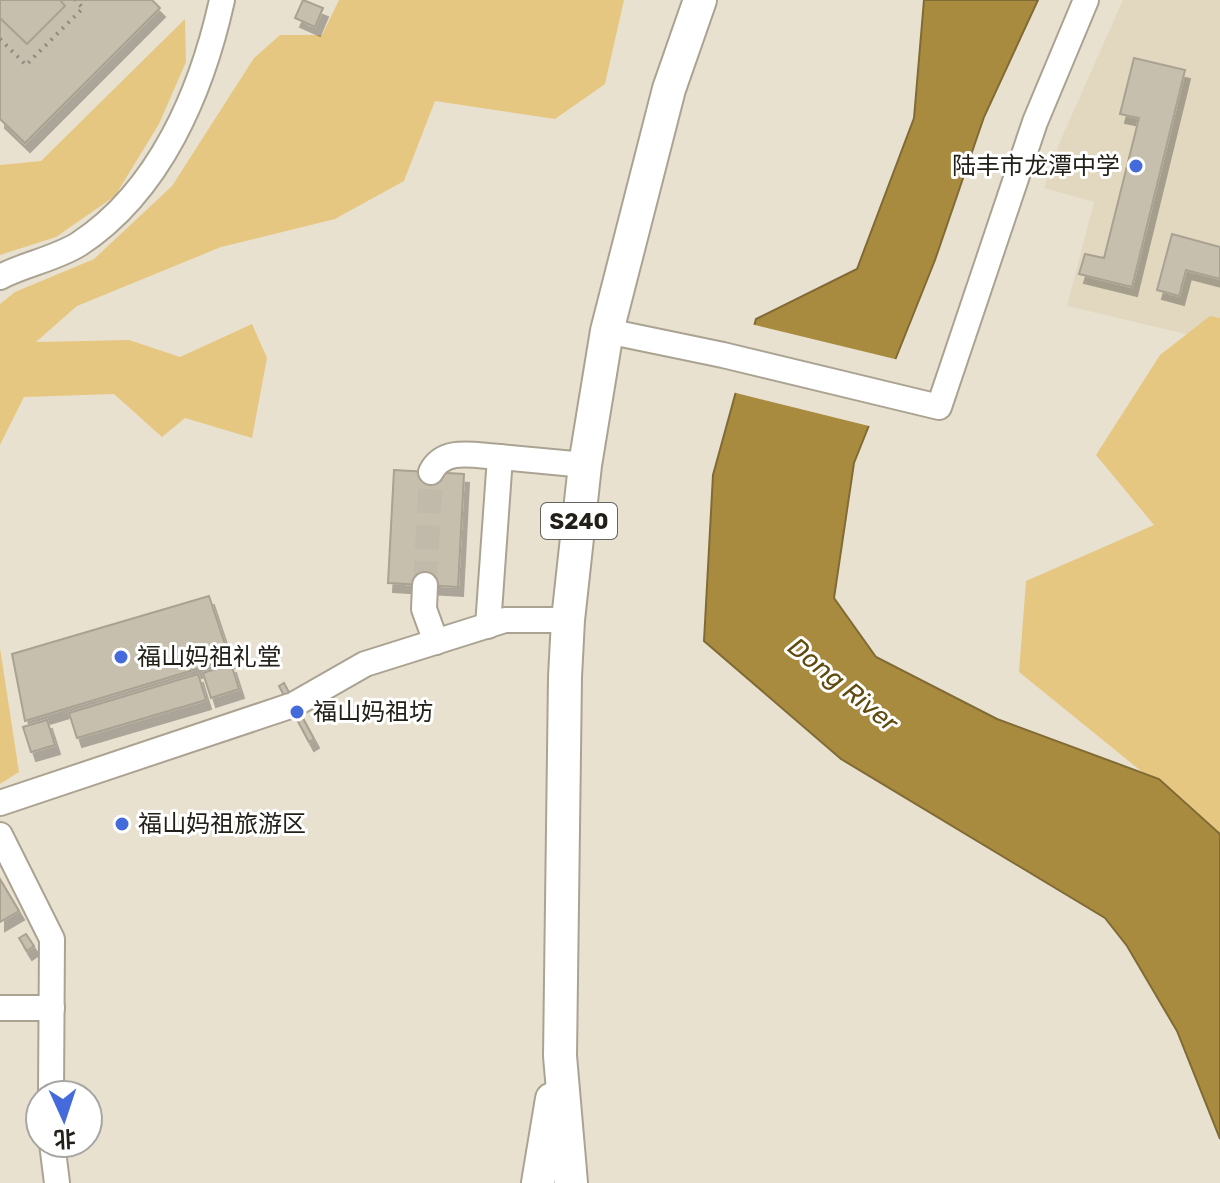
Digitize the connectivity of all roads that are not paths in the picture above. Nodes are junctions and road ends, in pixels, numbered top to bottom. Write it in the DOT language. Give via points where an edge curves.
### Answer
graph roads {
  1 [pos="222,0"];
  2 [pos="700,0"];
  3 [pos="1086,0"];
  4 [pos="0,277"];
  5 [pos="607,331"];
  6 [pos="500,457"];
  7 [pos="585,465"];
  8 [pos="431,472"];
  9 [pos="425,585"];
  10 [pos="568,620"];
  11 [pos="488,626"];
  12 [pos="436,642"];
  13 [pos="0,803"];
  14 [pos="0,835"];
  15 [pos="0,1008"];
  16 [pos="52,1008"];
  17 [pos="560,1056"];
  18 [pos="51,1079"];
  19 [pos="54,1159"];
  20 [pos="57,1183"];
  21 [pos="538,1183"];
  22 [pos="571,1183"];
  1 -- 4 [label="street" via="192,97 145,184 110,222 77,246"];
  2 -- 5 [label="main road, S240" via="669,89"];
  3 -- 5 [label="street" via="1035,122 939,407"];
  5 -- 7 [label="main road, S240"];
  6 -- 7 [label="street"];
  6 -- 8 [label="street" via="451,455 440,459"];
  6 -- 11 [label="street"];
  7 -- 10 [label="main road, S240"];
  9 -- 12 [label="street" via="424,609"];
  10 -- 11 [label="street" via="505,620"];
  10 -- 17 [label="main road, S240"];
  11 -- 12 [label="street"];
  12 -- 13 [label="street" via="365,664 293,705"];
  14 -- 16 [label="street" via="52,939"];
  15 -- 16 [label="street"];
  16 -- 18 [label="street"];
  17 -- 21 [label="main road, S240"];
  17 -- 22 [label="main road, S240"];
  19 -- 20 [label="street"];
}
